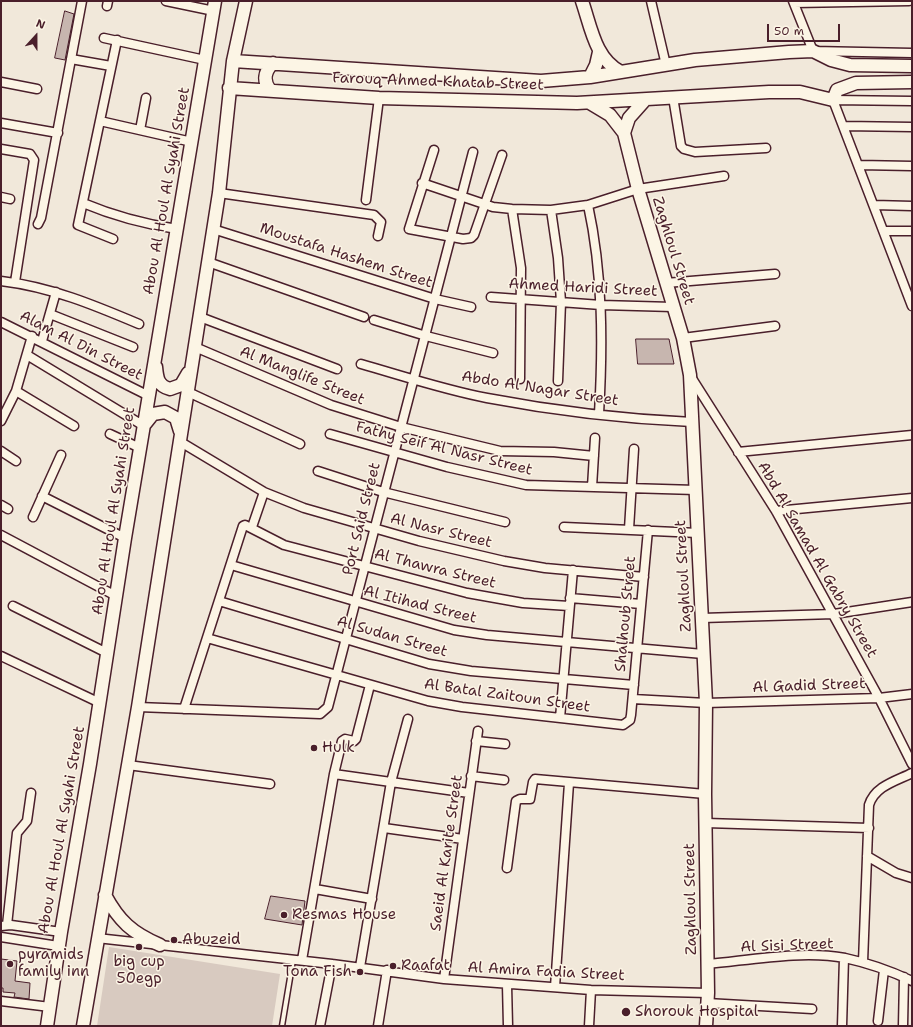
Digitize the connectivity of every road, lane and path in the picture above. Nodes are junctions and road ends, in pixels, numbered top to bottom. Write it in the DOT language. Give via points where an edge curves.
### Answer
graph roads {
  1 [pos="82,1"];
  2 [pos="166,1"];
  3 [pos="246,1"];
  4 [pos="582,1"];
  5 [pos="651,1"];
  6 [pos="909,1"];
  7 [pos="794,2"];
  8 [pos="214,6"];
  9 [pos="104,38"];
  10 [pos="117,40"];
  11 [pos="813,51"];
  12 [pos="599,52"];
  13 [pos="912,52"];
  14 [pos="72,59"];
  15 [pos="206,60"];
  16 [pos="233,61"];
  17 [pos="273,63"];
  18 [pos="666,65"];
  19 [pos="111,66"];
  20 [pos="912,66"];
  21 [pos="621,72"];
  22 [pos="590,77"];
  23 [pos="1,82"];
  24 [pos="912,82"];
  25 [pos="229,88"];
  26 [pos="37,89"];
  27 [pos="270,90"];
  28 [pos="673,97"];
  29 [pos="146,98"];
  30 [pos="380,98"];
  31 [pos="645,100"];
  32 [pos="833,100"];
  33 [pos="912,100"];
  34 [pos="590,103"];
  35 [pos="100,122"];
  36 [pos="1,123"];
  37 [pos="844,126"];
  38 [pos="912,127"];
  39 [pos="140,130"];
  40 [pos="58,133"];
  41 [pos="624,133"];
  42 [pos="192,142"];
  43 [pos="1,148"];
  44 [pos="766,148"];
  45 [pos="434,150"];
  46 [pos="473,152"];
  47 [pos="502,155"];
  48 [pos="859,165"];
  49 [pos="912,166"];
  50 [pos="724,176"];
  51 [pos="422,183"];
  52 [pos="638,189"];
  53 [pos="219,193"];
  54 [pos="460,196"];
  55 [pos="1,198"];
  56 [pos="10,199"];
  57 [pos="366,200"];
  58 [pos="83,202"];
  59 [pos="484,204"];
  60 [pos="588,205"];
  61 [pos="874,205"];
  62 [pos="912,206"];
  63 [pos="512,209"];
  64 [pos="551,210"];
  65 [pos="38,224"];
  66 [pos="213,228"];
  67 [pos="177,229"];
  68 [pos="884,231"];
  69 [pos="912,231"];
  70 [pos="378,236"];
  71 [pos="451,237"];
  72 [pos="113,239"];
  73 [pos="208,262"];
  74 [pos="776,274"];
  75 [pos="902,280"];
  76 [pos="912,280"];
  77 [pos="15,282"];
  78 [pos="1,283"];
  79 [pos="666,283"];
  80 [pos="56,292"];
  81 [pos="491,297"];
  82 [pos="436,299"];
  83 [pos="521,299"];
  84 [pos="561,302"];
  85 [pos="601,305"];
  86 [pos="673,306"];
  87 [pos="912,306"];
  88 [pos="471,307"];
  89 [pos="50,314"];
  90 [pos="200,317"];
  91 [pos="364,317"];
  92 [pos="374,320"];
  93 [pos="1,322"];
  94 [pos="139,324"];
  95 [pos="775,326"];
  96 [pos="32,336"];
  97 [pos="426,336"];
  98 [pos="683,338"];
  99 [pos="42,341"];
  100 [pos="133,347"];
  101 [pos="195,347"];
  102 [pos="493,353"];
  103 [pos="27,355"];
  104 [pos="155,360"];
  105 [pos="361,364"];
  106 [pos="191,367"];
  107 [pos="337,369"];
  108 [pos="690,375"];
  109 [pos="414,378"];
  110 [pos="520,379"];
  111 [pos="558,381"];
  112 [pos="16,391"];
  113 [pos="188,392"];
  114 [pos="149,396"];
  115 [pos="599,414"];
  116 [pos="1,421"];
  117 [pos="692,422"];
  118 [pos="74,426"];
  119 [pos="144,426"];
  120 [pos="401,427"];
  121 [pos="110,434"];
  122 [pos="330,434"];
  123 [pos="912,436"];
  124 [pos="180,437"];
  125 [pos="595,438"];
  126 [pos="300,444"];
  127 [pos="140,448"];
  128 [pos="634,449"];
  129 [pos="1,451"];
  130 [pos="394,452"];
  131 [pos="738,452"];
  132 [pos="61,455"];
  133 [pos="594,456"];
  134 [pos="16,461"];
  135 [pos="318,471"];
  136 [pos="592,487"];
  137 [pos="632,489"];
  138 [pos="696,490"];
  139 [pos="264,492"];
  140 [pos="383,492"];
  141 [pos="42,496"];
  142 [pos="912,498"];
  143 [pos="776,511"];
  144 [pos="33,517"];
  145 [pos="506,522"];
  146 [pos="252,527"];
  147 [pos="564,527"];
  148 [pos="374,528"];
  149 [pos="629,529"];
  150 [pos="648,530"];
  151 [pos="698,534"];
  152 [pos="1,535"];
  153 [pos="125,538"];
  154 [pos="231,565"];
  155 [pos="364,566"];
  156 [pos="573,570"];
  157 [pos="644,577"];
  158 [pos="116,596"];
  159 [pos="219,601"];
  160 [pos="355,602"];
  161 [pos="570,602"];
  162 [pos="912,602"];
  163 [pos="641,604"];
  164 [pos="13,606"];
  165 [pos="834,614"];
  166 [pos="702,618"];
  167 [pos="207,638"];
  168 [pos="346,639"];
  169 [pos="566,641"];
  170 [pos="637,648"];
  171 [pos="107,653"];
  172 [pos="704,654"];
  173 [pos="1,656"];
  174 [pos="336,676"];
  175 [pos="563,679"];
  176 [pos="370,685"];
  177 [pos="634,685"];
  178 [pos="912,694"];
  179 [pos="879,698"];
  180 [pos="633,699"];
  181 [pos="100,703"];
  182 [pos="706,703"];
  183 [pos="138,707"];
  184 [pos="184,709"];
  185 [pos="560,718"];
  186 [pos="408,719"];
  187 [pos="478,731"];
  188 [pos="476,740"];
  189 [pos="505,744"];
  190 [pos="912,764"];
  191 [pos="128,765"];
  192 [pos="912,773"];
  193 [pos="334,774"];
  194 [pos="471,776"];
  195 [pos="504,780"];
  196 [pos="391,782"];
  197 [pos="568,783"];
  198 [pos="270,784"];
  199 [pos="31,793"];
  200 [pos="469,793"];
  201 [pos="705,794"];
  202 [pos="706,823"];
  203 [pos="384,828"];
  204 [pos="869,828"];
  205 [pos="463,840"];
  206 [pos="867,856"];
  207 [pos="507,868"];
  208 [pos="912,878"];
  209 [pos="314,889"];
  210 [pos="105,895"];
  211 [pos="372,899"];
  212 [pos="4,926"];
  213 [pos="61,932"];
  214 [pos="1,937"];
  215 [pos="97,938"];
  216 [pos="160,945"];
  217 [pos="58,946"];
  218 [pos="844,958"];
  219 [pos="294,960"];
  220 [pos="302,960"];
  221 [pos="863,962"];
  222 [pos="332,964"];
  223 [pos="708,964"];
  224 [pos="360,967"];
  225 [pos="387,970"];
  226 [pos="884,970"];
  227 [pos="904,977"];
  228 [pos="444,980"];
  229 [pos="912,981"];
  230 [pos="507,985"];
  231 [pos="554,987"];
  232 [pos="591,990"];
  233 [pos="708,998"];
  234 [pos="1,1001"];
  235 [pos="50,1008"];
  236 [pos="812,1009"];
  237 [pos="878,1020"];
  238 [pos="47,1026"];
  239 [pos="83,1026"];
  240 [pos="282,1026"];
  241 [pos="320,1026"];
  242 [pos="378,1026"];
  243 [pos="508,1026"];
  244 [pos="589,1026"];
  245 [pos="706,1026"];
  246 [pos="842,1026"];
  247 [pos="903,1026"];
  1 -- 14 [label="street"];
  2 -- 8 [label="street"];
  3 -- 16 [label="main road"];
  4 -- 12 [label="main road"];
  5 -- 18 [label="street"];
  6 -- 7 [label="street"];
  7 -- 11 [label="street"];
  8 -- 15 [label="main road, Abou Al Houl Al Syahi Street"];
  9 -- 10 [label="street"];
  10 -- 15 [label="street"];
  10 -- 19 [label="street"];
  11 -- 13 [label="street"];
  11 -- 18 [label="main road, Farouq Ahmed Khatab Street" via="730,56"];
  11 -- 20 [label="main road" via="831,60 850,65"];
  12 -- 21 [label="main road" via="611,66"];
  12 -- 22 [label="main road"];
  14 -- 19 [label="street"];
  14 -- 40 [label="street"];
  15 -- 42 [label="main road, Abou Al Houl Al Syahi Street"];
  16 -- 17 [label="main road, Farouq Ahmed Khatab Street"];
  16 -- 25 [label="main road"];
  17 -- 22 [label="main road, Farouq Ahmed Khatab Street" via="524,81"];
  17 -- 27 [label="main road" via="266,73 267,86"];
  18 -- 21 [label="main road, Farouq Ahmed Khatab Street"];
  19 -- 35 [label="street"];
  21 -- 22 [label="main road, Farouq Ahmed Khatab Street"];
  23 -- 26 [label="street"];
  24 -- 32 [label="main road" via="856,83 837,90"];
  25 -- 27 [label="main road, Farouq Ahmed Khatab Street"];
  25 -- 53 [label="main road"];
  27 -- 30 [label="main road, Farouq Ahmed Khatab Street"];
  28 -- 31 [label="main road, Farouq Ahmed Khatab Street"];
  28 -- 32 [label="main road, Farouq Ahmed Khatab Street" via="792,92"];
  28 -- 44 [label="street" via="681,146 684,149 695,152"];
  29 -- 39 [label="street"];
  30 -- 34 [label="main road, Farouq Ahmed Khatab Street"];
  30 -- 57 [label="street"];
  31 -- 34 [label="main road, Farouq Ahmed Khatab Street"];
  31 -- 41 [label="main road" via="629,118"];
  32 -- 33 [label="street"];
  32 -- 37 [label="street"];
  34 -- 41 [label="main road, Zaghloul Street" via="610,115"];
  35 -- 39 [label="street"];
  35 -- 58 [label="street"];
  36 -- 40 [label="street"];
  37 -- 38 [label="street"];
  37 -- 48 [label="street"];
  39 -- 42 [label="street"];
  40 -- 65 [label="street"];
  41 -- 52 [label="main road, Zaghloul Street"];
  42 -- 67 [label="main road, Abou Al Houl Al Syahi Street"];
  43 -- 77 [label="street" via="30,154 34,160"];
  45 -- 51 [label="street"];
  46 -- 54 [label="street, Port Said Street"];
  47 -- 59 [label="street"];
  48 -- 49 [label="street"];
  48 -- 61 [label="street"];
  50 -- 52 [label="street"];
  51 -- 54 [label="street"];
  51 -- 71 [label="street" via="409,229"];
  52 -- 60 [label="street"];
  52 -- 79 [label="main road, Zaghloul Street"];
  53 -- 66 [label="main road"];
  53 -- 70 [label="street" via="374,215 381,222"];
  54 -- 59 [label="street"];
  54 -- 71 [label="street, Port Said Street"];
  55 -- 56 [label="street"];
  58 -- 67 [label="street" via="113,215"];
  58 -- 72 [label="street" via="79,226"];
  59 -- 63 [label="street"];
  59 -- 71 [label="street" via="471,238"];
  60 -- 64 [label="street"];
  60 -- 85 [label="street" via="599,269"];
  61 -- 62 [label="street"];
  61 -- 68 [label="street"];
  63 -- 64 [label="street"];
  63 -- 83 [label="street" via="521,268"];
  64 -- 84 [label="street"];
  66 -- 73 [label="main road"];
  66 -- 82 [label="street, Moustafa Hashem Street"];
  67 -- 104 [label="main road, Abou Al Houl Al Syahi Street"];
  68 -- 69 [label="street"];
  68 -- 75 [label="street"];
  71 -- 82 [label="street, Port Said Street"];
  73 -- 90 [label="main road"];
  73 -- 91 [label="street"];
  74 -- 79 [label="street"];
  75 -- 76 [label="street"];
  75 -- 87 [label="street"];
  77 -- 78 [label="street"];
  77 -- 80 [label="street"];
  79 -- 86 [label="main road, Zaghloul Street"];
  80 -- 89 [label="street"];
  80 -- 94 [label="street" via="89,302"];
  81 -- 83 [label="street, Ahmed Haridi Street"];
  82 -- 88 [label="street, Moustafa Hashem Street"];
  82 -- 97 [label="street, Port Said Street"];
  83 -- 84 [label="street, Ahmed Haridi Street"];
  83 -- 110 [label="street"];
  84 -- 85 [label="street, Ahmed Haridi Street"];
  84 -- 111 [label="street"];
  85 -- 86 [label="street, Ahmed Haridi Street"];
  85 -- 115 [label="street"];
  86 -- 98 [label="main road, Zaghloul Street"];
  89 -- 99 [label="street"];
  89 -- 100 [label="street"];
  90 -- 101 [label="main road"];
  90 -- 107 [label="street"];
  92 -- 97 [label="street"];
  93 -- 96 [label="street, Alam Al Din Street"];
  95 -- 98 [label="street"];
  96 -- 99 [label="street, Alam Al Din Street"];
  96 -- 103 [label="street"];
  97 -- 102 [label="street"];
  97 -- 109 [label="street, Port Said Street"];
  98 -- 108 [label="main road, Zaghloul Street"];
  99 -- 114 [label="street, Alam Al Din Street"];
  101 -- 106 [label="main road"];
  101 -- 120 [label="street, Al Manglife Street" via="331,405"];
  103 -- 112 [label="street"];
  103 -- 119 [label="street"];
  104 -- 106 [label="main road" via="158,379 165,388 170,389 181,385"];
  104 -- 114 [label="main road, Abou Al Houl Al Syahi Street"];
  105 -- 109 [label="street, Abdo Al Nagar Street"];
  106 -- 113 [label="main road"];
  108 -- 117 [label="main road, Zaghloul Street"];
  108 -- 131 [label="street, Abd Al Samad Al Gabry Street"];
  109 -- 115 [label="street, Abdo Al Nagar Street" via="486,398"];
  109 -- 120 [label="street, Port Said Street"];
  112 -- 116 [label="street"];
  112 -- 118 [label="street"];
  113 -- 124 [label="main road"];
  113 -- 126 [label="street"];
  114 -- 119 [label="main road, Abou Al Houl Al Syahi Street"];
  115 -- 117 [label="street, Abdo Al Nagar Street"];
  117 -- 138 [label="main road, Zaghloul Street"];
  119 -- 124 [label="main road" via="153,414 165,412 176,418 179,423"];
  119 -- 127 [label="main road, Abou Al Houl Al Syahi Street"];
  120 -- 130 [label="street, Port Said Street"];
  120 -- 133 [label="street, Al Manglife Street" via="500,451"];
  121 -- 127 [label="street"];
  122 -- 130 [label="street, Fathy Seif Al Nasr Street"];
  123 -- 131 [label="street"];
  124 -- 139 [label="street, Al Nasr Street"];
  124 -- 183 [label="main road"];
  125 -- 133 [label="street"];
  127 -- 153 [label="main road, Abou Al Houl Al Syahi Street"];
  128 -- 137 [label="street"];
  129 -- 134 [label="street"];
  130 -- 136 [label="street, Fathy Seif Al Nasr Street" via="512,483"];
  130 -- 140 [label="street, Port Said Street"];
  131 -- 143 [label="street, Abd Al Samad Al Gabry Street"];
  132 -- 141 [label="street"];
  133 -- 136 [label="street"];
  135 -- 140 [label="street"];
  136 -- 137 [label="street, Fathy Seif Al Nasr Street"];
  137 -- 138 [label="street, Fathy Seif Al Nasr Street"];
  137 -- 149 [label="street"];
  138 -- 151 [label="main road, Zaghloul Street"];
  139 -- 146 [label="street"];
  139 -- 148 [label="street, Al Nasr Street" via="304,508"];
  140 -- 145 [label="street"];
  140 -- 148 [label="street, Port Said Street"];
  141 -- 144 [label="street"];
  141 -- 153 [label="street"];
  142 -- 143 [label="street"];
  143 -- 165 [label="street, Abd Al Samad Al Gabry Street"];
  146 -- 154 [label="street" via="243,526"];
  146 -- 155 [label="street, Al Thawra Street" via="284,545"];
  147 -- 149 [label="street"];
  148 -- 155 [label="street, Port Said Street"];
  148 -- 156 [label="street, Al Nasr Street" via="504,561"];
  149 -- 150 [label="street"];
  150 -- 151 [label="street"];
  150 -- 157 [label="street, Shalhoub Street"];
  151 -- 166 [label="main road, Zaghloul Street"];
  152 -- 158 [label="street"];
  153 -- 158 [label="main road, Abou Al Houl Al Syahi Street"];
  154 -- 159 [label="street"];
  154 -- 160 [label="street, Al Itihad Street"];
  155 -- 160 [label="street, Port Said Street"];
  155 -- 161 [label="street, Al Thawra Street" via="494,599 523,603"];
  156 -- 157 [label="street, Al Nasr Street"];
  156 -- 161 [label="street"];
  157 -- 163 [label="street, Shalhoub Street"];
  158 -- 171 [label="main road, Abou Al Houl Al Syahi Street"];
  159 -- 167 [label="street"];
  159 -- 168 [label="street, Al Sudan Street"];
  160 -- 168 [label="street, Port Said Street"];
  160 -- 169 [label="street, Al Itihad Street" via="454,630"];
  161 -- 163 [label="street, Al Thawra Street"];
  161 -- 169 [label="street"];
  162 -- 165 [label="street"];
  163 -- 170 [label="street, Shalhoub Street"];
  164 -- 171 [label="street"];
  165 -- 166 [label="street"];
  165 -- 179 [label="street, Abd Al Samad Al Gabry Street"];
  166 -- 172 [label="main road, Zaghloul Street"];
  167 -- 174 [label="street, Al Batal Zaitoun Street"];
  167 -- 184 [label="street"];
  168 -- 174 [label="street, Port Said Street"];
  168 -- 175 [label="street, Al Sudan Street" via="429,664 471,671"];
  169 -- 170 [label="street, Al Itihad Street"];
  169 -- 175 [label="street"];
  170 -- 172 [label="street, Al Itihad Street"];
  170 -- 177 [label="street, Shalhoub Street"];
  171 -- 181 [label="main road, Abou Al Houl Al Syahi Street"];
  172 -- 182 [label="main road, Zaghloul Street"];
  173 -- 181 [label="street"];
  174 -- 176 [label="street, Al Batal Zaitoun Street"];
  174 -- 184 [label="street, Port Said Street" via="328,707 320,714"];
  175 -- 177 [label="street, Al Sudan Street"];
  175 -- 185 [label="street"];
  176 -- 185 [label="street, Al Batal Zaitoun Street" via="436,703"];
  176 -- 193 [label="street" via="356,740 343,740"];
  177 -- 180 [label="street, Shalhoub Street"];
  178 -- 179 [label="street, Al Gadid Street"];
  179 -- 182 [label="street, Al Gadid Street"];
  179 -- 190 [label="street, Abd Al Samad Al Gabry Street"];
  180 -- 182 [label="street, Al Gadid Street"];
  180 -- 185 [label="street, Al Batal Zaitoun Street" via="630,720 623,725"];
  181 -- 213 [label="main road, Abou Al Houl Al Syahi Street"];
  182 -- 201 [label="main road, Zaghloul Street"];
  183 -- 184 [label="street, Port Said Street"];
  183 -- 191 [label="main road"];
  186 -- 196 [label="street"];
  187 -- 188 [label="street, Saeid Al Karite Street"];
  188 -- 189 [label="street" via="492,739"];
  188 -- 194 [label="street, Saeid Al Karite Street"];
  191 -- 198 [label="street"];
  191 -- 210 [label="main road"];
  192 -- 204 [label="street" via="875,793 869,805"];
  193 -- 196 [label="street"];
  193 -- 209 [label="street"];
  194 -- 195 [label="street"];
  194 -- 200 [label="street, Saeid Al Karite Street"];
  196 -- 200 [label="street"];
  196 -- 203 [label="street"];
  197 -- 201 [label="street"];
  197 -- 207 [label="street" via="535,779 531,798 516,801"];
  197 -- 231 [label="street"];
  199 -- 212 [label="street" via="27,821 16,833"];
  200 -- 205 [label="street, Saeid Al Karite Street"];
  201 -- 202 [label="main road, Zaghloul Street"];
  202 -- 204 [label="street"];
  202 -- 223 [label="main road, Zaghloul Street"];
  203 -- 205 [label="street"];
  203 -- 211 [label="street"];
  204 -- 206 [label="street"];
  205 -- 228 [label="street, Saeid Al Karite Street"];
  206 -- 208 [label="street" via="896,873"];
  206 -- 221 [label="street"];
  209 -- 211 [label="street"];
  209 -- 220 [label="street"];
  210 -- 215 [label="main road"];
  210 -- 216 [label="main road" via="114,912 127,926 142,937"];
  211 -- 224 [label="street"];
  212 -- 213 [label="street"];
  213 -- 217 [label="main road, Abou Al Houl Al Syahi Street"];
  214 -- 217 [label="street"];
  215 -- 216 [label="street, Al Amira Fadia Street"];
  215 -- 239 [label="main road"];
  216 -- 219 [label="street, Al Amira Fadia Street"];
  217 -- 235 [label="main road, Abou Al Houl Al Syahi Street"];
  218 -- 221 [label="street, Al Sisi Street"];
  218 -- 223 [label="street, Al Sisi Street" via="802,956"];
  218 -- 246 [label="street"];
  219 -- 220 [label="street, Al Amira Fadia Street"];
  219 -- 240 [label="lane"];
  220 -- 222 [label="street, Al Amira Fadia Street"];
  221 -- 226 [label="street, Al Sisi Street"];
  222 -- 224 [label="street, Al Amira Fadia Street"];
  222 -- 241 [label="street"];
  223 -- 233 [label="main road, Zaghloul Street"];
  224 -- 225 [label="street, Al Amira Fadia Street"];
  225 -- 228 [label="street, Al Amira Fadia Street"];
  225 -- 242 [label="street"];
  226 -- 227 [label="street, Al Sisi Street"];
  226 -- 237 [label="street"];
  227 -- 229 [label="street, Al Sisi Street"];
  227 -- 247 [label="street"];
  228 -- 230 [label="street, Al Amira Fadia Street"];
  230 -- 231 [label="street, Al Amira Fadia Street"];
  230 -- 243 [label="street"];
  231 -- 232 [label="street, Al Amira Fadia Street"];
  232 -- 233 [label="street, Al Amira Fadia Street"];
  232 -- 244 [label="street"];
  233 -- 236 [label="street, Al Amira Fadia Street"];
  233 -- 245 [label="main road, Zaghloul Street"];
  234 -- 235 [label="street"];
  235 -- 238 [label="main road, Abou Al Houl Al Syahi Street"];
}
